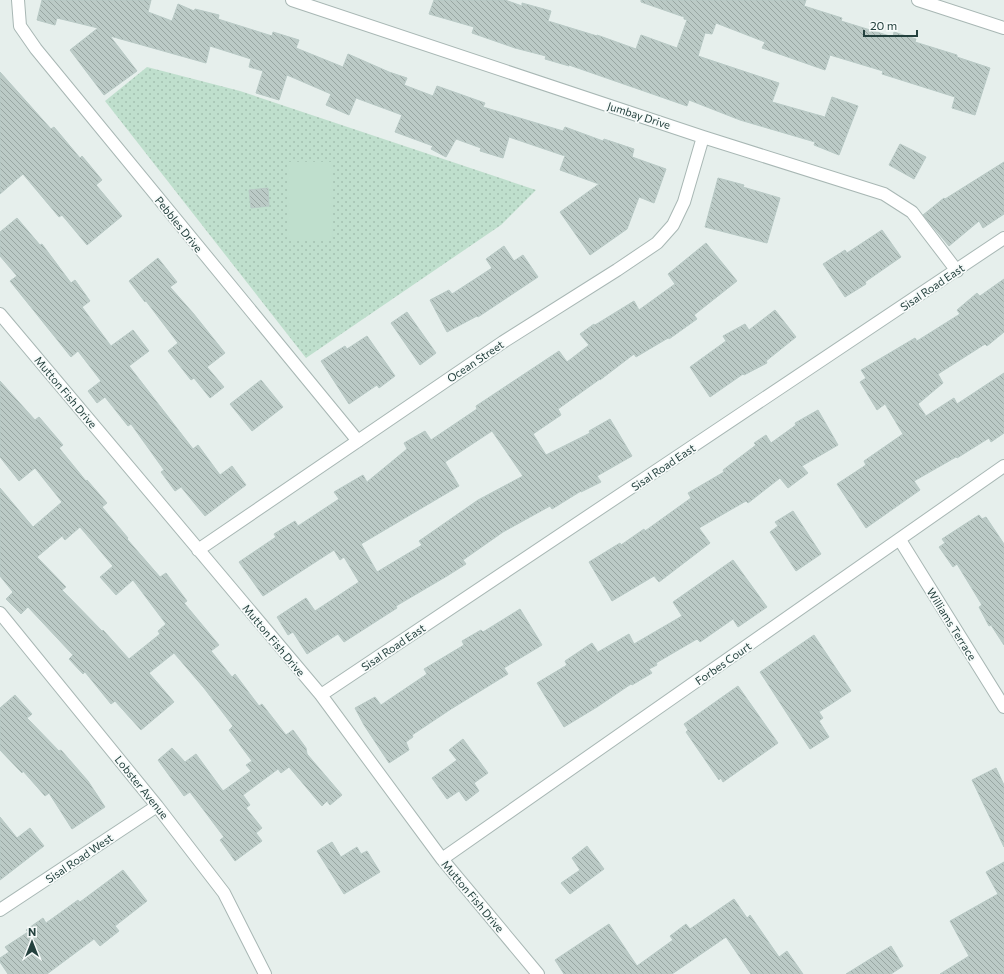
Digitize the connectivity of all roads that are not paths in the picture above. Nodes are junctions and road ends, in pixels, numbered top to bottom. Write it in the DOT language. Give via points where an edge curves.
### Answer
graph roads {
  1 [pos="18,0"];
  2 [pos="292,0"];
  3 [pos="918,0"];
  4 [pos="1004,28"];
  5 [pos="703,137"];
  6 [pos="1004,238"];
  7 [pos="956,271"];
  8 [pos="0,314"];
  9 [pos="358,441"];
  10 [pos="1004,466"];
  11 [pos="900,540"];
  12 [pos="198,550"];
  13 [pos="0,614"];
  14 [pos="321,695"];
  15 [pos="1002,701"];
  16 [pos="157,806"];
  17 [pos="442,859"];
  18 [pos="0,910"];
  19 [pos="265,974"];
  20 [pos="538,974"];
  1 -- 9 [label="street, Pebbles Drive" via="20,26 36,49"];
  2 -- 5 [label="street, Jumbay Drive"];
  3 -- 4 [label="street"];
  5 -- 7 [label="street, Jumbay Drive" via="884,194 912,212"];
  5 -- 9 [label="street, Ocean Street" via="684,202 673,225 657,243 503,342"];
  6 -- 7 [label="street, Sisal Road East"];
  7 -- 14 [label="street, Sisal Road East"];
  8 -- 12 [label="street, Mutton Fish Drive"];
  9 -- 12 [label="street, Ocean Street"];
  10 -- 11 [label="street, Forbes Court"];
  11 -- 15 [label="street, Williams Terrace"];
  11 -- 17 [label="street, Forbes Court"];
  12 -- 14 [label="street, Mutton Fish Drive"];
  13 -- 16 [label="street, Lobster Avenue"];
  14 -- 17 [label="street, Mutton Fish Drive"];
  16 -- 18 [label="street, Sisal Road West"];
  16 -- 19 [label="street, Lobster Avenue" via="224,893"];
  17 -- 20 [label="street, Mutton Fish Drive"];
}
